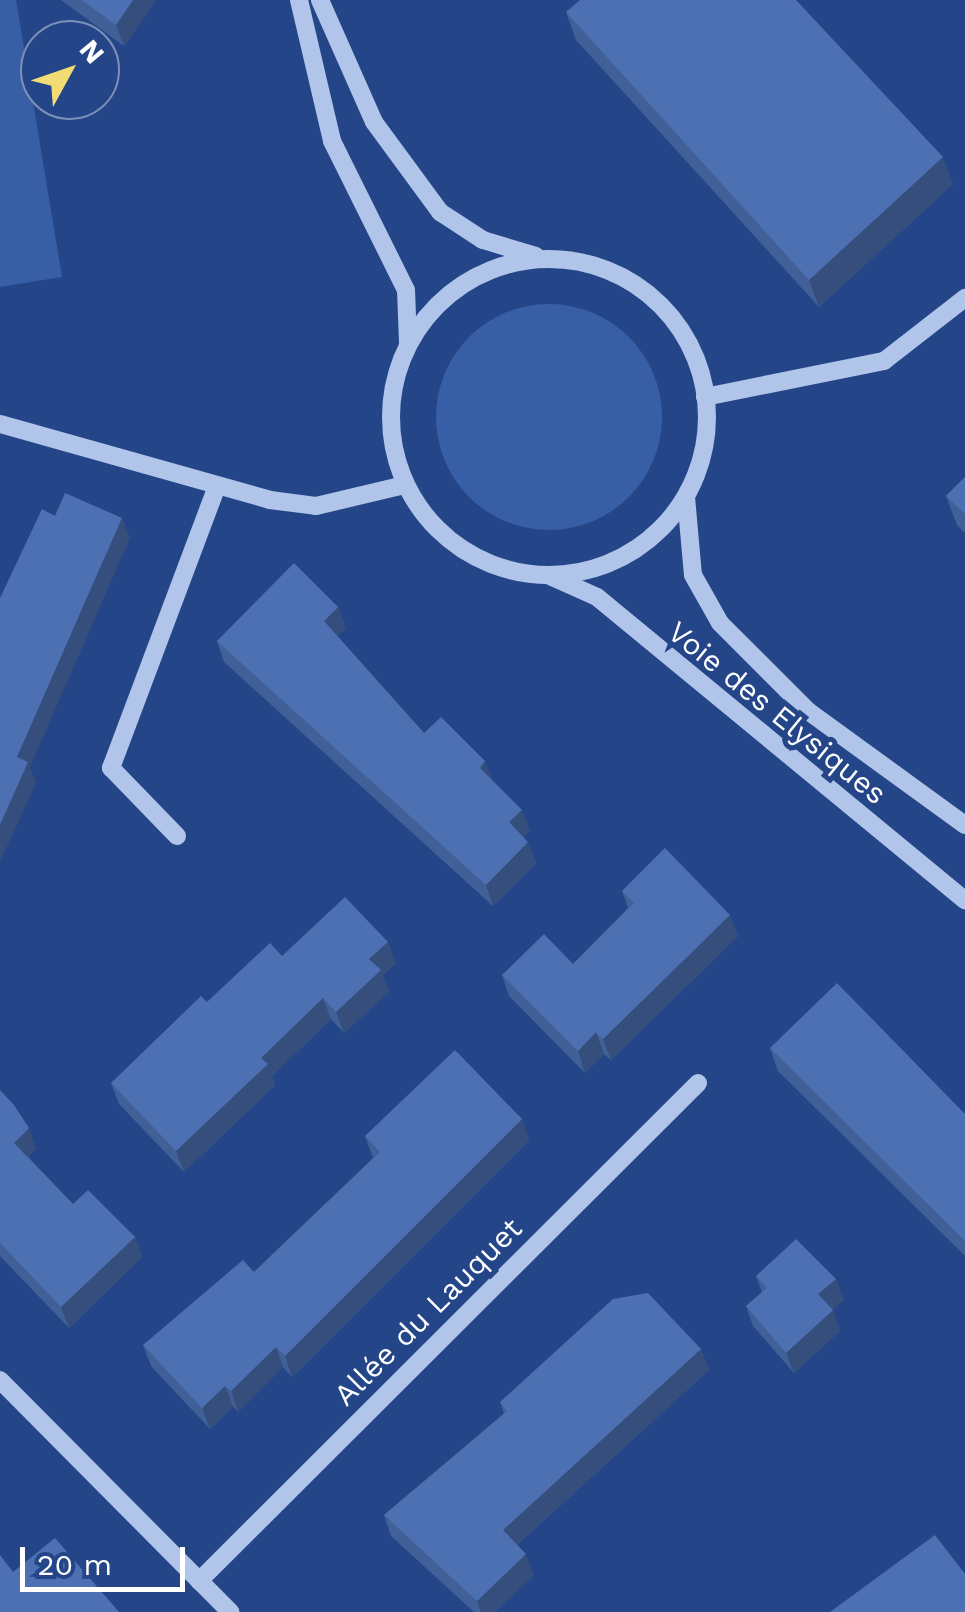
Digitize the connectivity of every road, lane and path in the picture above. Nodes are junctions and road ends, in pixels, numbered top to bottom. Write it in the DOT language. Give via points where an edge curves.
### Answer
graph roads {
  1 [pos="299,0"];
  2 [pos="320,0"];
  3 [pos="542,258"];
  4 [pos="965,298"];
  5 [pos="408,342"];
  6 [pos="705,397"];
  7 [pos="0,424"];
  8 [pos="405,485"];
  9 [pos="216,488"];
  10 [pos="686,497"];
  11 [pos="550,576"];
  12 [pos="965,825"];
  13 [pos="177,836"];
  14 [pos="965,900"];
  15 [pos="698,1083"];
  16 [pos="0,1380"];
  17 [pos="199,1581"];
  18 [pos="230,1612"];
  1 -- 5 [label="street" via="332,141 406,290"];
  2 -- 3 [label="street" via="374,122 440,212 482,240"];
  3 -- 5 [label="street" via="463,282"];
  3 -- 6 [label="street" via="595,264 636,284 686,338"];
  4 -- 6 [label="street" via="884,360"];
  5 -- 8 [label="street" via="390,411"];
  6 -- 10 [label="street" via="704,455"];
  7 -- 9 [label="street"];
  8 -- 9 [label="street" via="316,506"];
  8 -- 11 [label="street" via="466,552"];
  9 -- 13 [label="street" via="110,768"];
  10 -- 11 [label="street" via="660,531 614,562"];
  10 -- 12 [label="street, Voie des Elysiques" via="693,575 720,623 808,711"];
  11 -- 14 [label="street, Voie des Elysiques" via="597,598"];
  15 -- 17 [label="street, Allée du Lauquet"];
  16 -- 17 [label="street"];
  17 -- 18 [label="street"];
}
